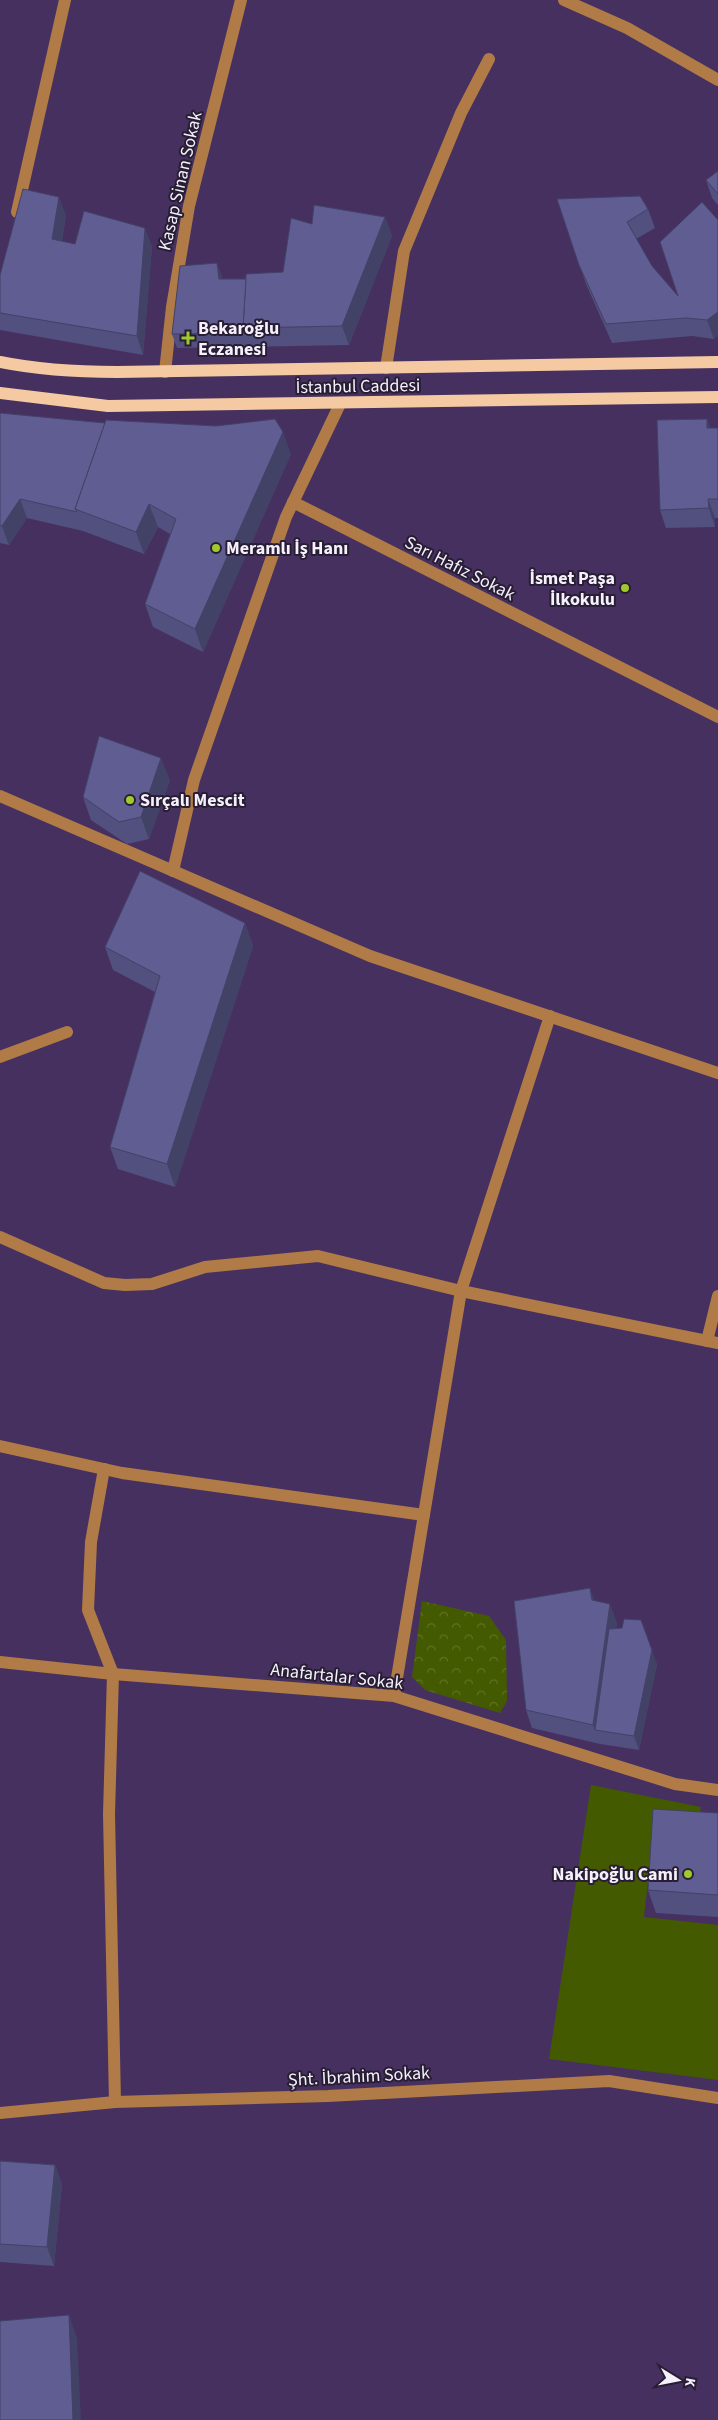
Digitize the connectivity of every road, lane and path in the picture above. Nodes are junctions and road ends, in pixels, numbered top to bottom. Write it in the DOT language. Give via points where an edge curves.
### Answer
graph roads {
  1 [pos="65,0"];
  2 [pos="241,0"];
  3 [pos="564,0"];
  4 [pos="490,59"];
  5 [pos="718,80"];
  6 [pos="14,228"];
  7 [pos="0,362"];
  8 [pos="718,362"];
  9 [pos="386,368"];
  10 [pos="165,372"];
  11 [pos="0,393"];
  12 [pos="718,397"];
  13 [pos="340,404"];
  14 [pos="293,502"];
  15 [pos="718,717"];
  16 [pos="0,796"];
  17 [pos="173,871"];
  18 [pos="550,1016"];
  19 [pos="67,1032"];
  20 [pos="0,1057"];
  21 [pos="718,1073"];
  22 [pos="0,1237"];
  23 [pos="461,1291"];
  24 [pos="718,1296"];
  25 [pos="712,1342"];
  26 [pos="0,1446"];
  27 [pos="104,1469"];
  28 [pos="424,1515"];
  29 [pos="0,1662"];
  30 [pos="113,1674"];
  31 [pos="394,1696"];
  32 [pos="718,1790"];
  33 [pos="718,2098"];
  34 [pos="115,2102"];
  35 [pos="0,2113"];
  1 -- 6 [label="street"];
  2 -- 10 [label="street, Kasap Sinan Sokak" via="190,206 172,307"];
  3 -- 5 [label="street" via="627,28"];
  4 -- 9 [label="street" via="461,113 404,251"];
  7 -- 10 [label="main road, İstanbul Caddesi" via="72,372"];
  8 -- 9 [label="main road, İstanbul Caddesi"];
  9 -- 10 [label="main road, İstanbul Caddesi"];
  11 -- 13 [label="main road, İstanbul Caddesi" via="108,406"];
  12 -- 13 [label="main road, İstanbul Caddesi"];
  13 -- 14 [label="street"];
  14 -- 15 [label="street, Sarı Hafız Sokak"];
  14 -- 17 [label="street" via="194,780"];
  16 -- 17 [label="street"];
  17 -- 18 [label="street" via="370,956"];
  18 -- 21 [label="street"];
  18 -- 23 [label="street"];
  19 -- 20 [label="street"];
  22 -- 23 [label="street" via="113,1284 152,1284 205,1267 318,1256"];
  23 -- 25 [label="street"];
  23 -- 28 [label="street"];
  24 -- 25 [label="street"];
  26 -- 27 [label="street"];
  27 -- 28 [label="street"];
  27 -- 30 [label="street" via="91,1542 88,1610"];
  28 -- 31 [label="street"];
  29 -- 30 [label="street, Anafartalar Sokak"];
  30 -- 31 [label="street, Anafartalar Sokak"];
  30 -- 34 [label="street" via="109,1814"];
  31 -- 32 [label="street, Anafartalar Sokak" via="675,1784"];
  33 -- 34 [label="street, Şht. İbrahim Sokak" via="610,2081 328,2096"];
  34 -- 35 [label="street, Şht. İbrahim Sokak"];
}
